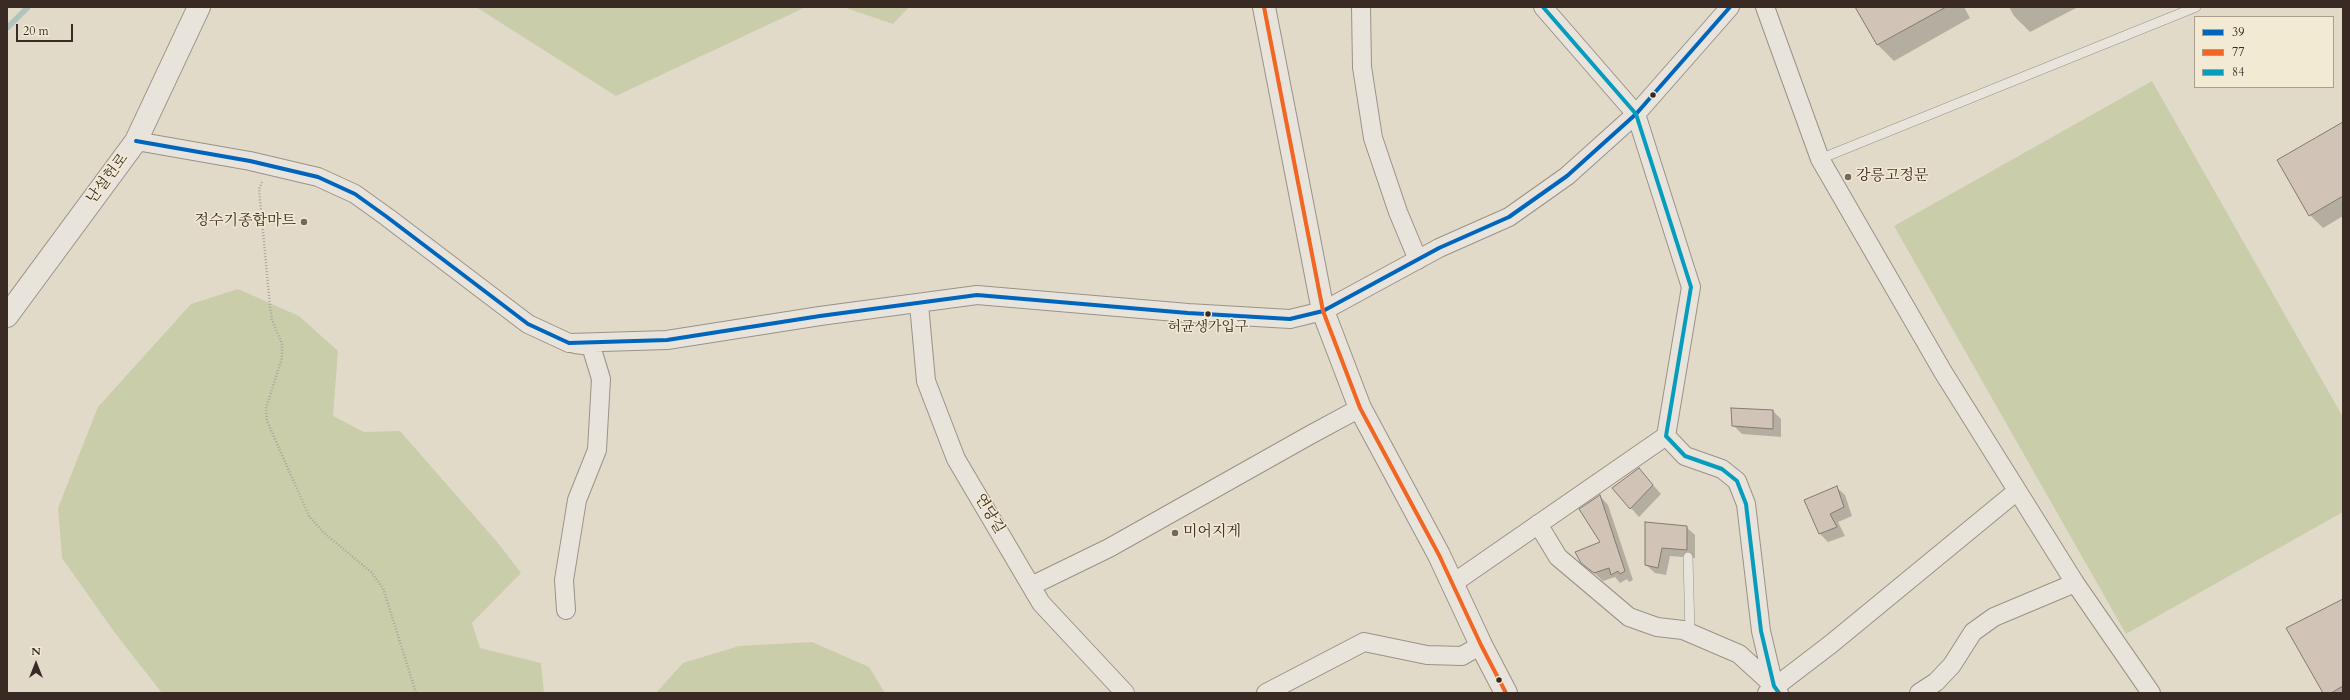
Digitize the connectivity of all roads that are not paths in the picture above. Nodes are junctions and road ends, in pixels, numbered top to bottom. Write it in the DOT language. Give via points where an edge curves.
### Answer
graph roads {
  1 [pos="198,7"];
  2 [pos="1264,7"];
  3 [pos="1361,7"];
  4 [pos="1543,7"];
  5 [pos="1730,7"];
  6 [pos="1765,7"];
  7 [pos="2196,7"];
  8 [pos="1636,114"];
  9 [pos="136,140"];
  10 [pos="1820,159"];
  11 [pos="1418,260"];
  12 [pos="919,304"];
  13 [pos="1323,311"];
  14 [pos="7,316"];
  15 [pos="569,343"];
  16 [pos="1360,408"];
  17 [pos="1666,436"];
  18 [pos="2016,491"];
  19 [pos="1538,524"];
  20 [pos="1688,557"];
  21 [pos="2075,583"];
  22 [pos="1452,584"];
  23 [pos="1031,586"];
  24 [pos="566,610"];
  25 [pos="1690,633"];
  26 [pos="1481,645"];
  27 [pos="1773,691"];
  28 [pos="1125,693"];
  29 [pos="1266,693"];
  30 [pos="1506,693"];
  31 [pos="1919,693"];
  32 [pos="2151,693"];
  1 -- 9 [label="street, 난설헌로"];
  2 -- 13 [label="street"];
  3 -- 11 [label="street" via="1362,67 1373,138 1398,212"];
  4 -- 8 [label="street"];
  5 -- 8 [label="street"];
  6 -- 10 [label="street"];
  7 -- 10 [label="lane"];
  8 -- 11 [label="street" via="1567,176 1509,217"];
  8 -- 17 [label="street" via="1691,287"];
  9 -- 14 [label="street, 난설헌로"];
  9 -- 15 [label="street" via="318,177 355,194 528,324"];
  10 -- 18 [label="street" via="1943,372"];
  11 -- 13 [label="street"];
  12 -- 13 [label="street" via="977,295 1290,319"];
  12 -- 15 [label="street" via="820,316 667,340"];
  12 -- 23 [label="street, 연당길" via="926,381 953,452"];
  13 -- 16 [label="street"];
  15 -- 24 [label="street" via="591,346 601,379 597,450 577,500 564,580"];
  16 -- 22 [label="street"];
  16 -- 23 [label="street" via="1109,548"];
  17 -- 19 [label="street"];
  17 -- 27 [label="street" via="1685,456 1722,469 1737,481 1746,504 1761,631"];
  18 -- 21 [label="street"];
  18 -- 27 [label="street"];
  19 -- 22 [label="street"];
  19 -- 25 [label="street" via="1558,557 1630,617 1657,627"];
  20 -- 25 [label="lane"];
  21 -- 31 [label="street" via="1994,617 1973,632 1952,664 1936,682"];
  21 -- 32 [label="street"];
  22 -- 26 [label="street"];
  23 -- 28 [label="street, 연당길" via="1041,603"];
  25 -- 27 [label="street" via="1739,654"];
  26 -- 29 [label="street" via="1462,656 1428,655 1364,642"];
  26 -- 30 [label="street"];
}
